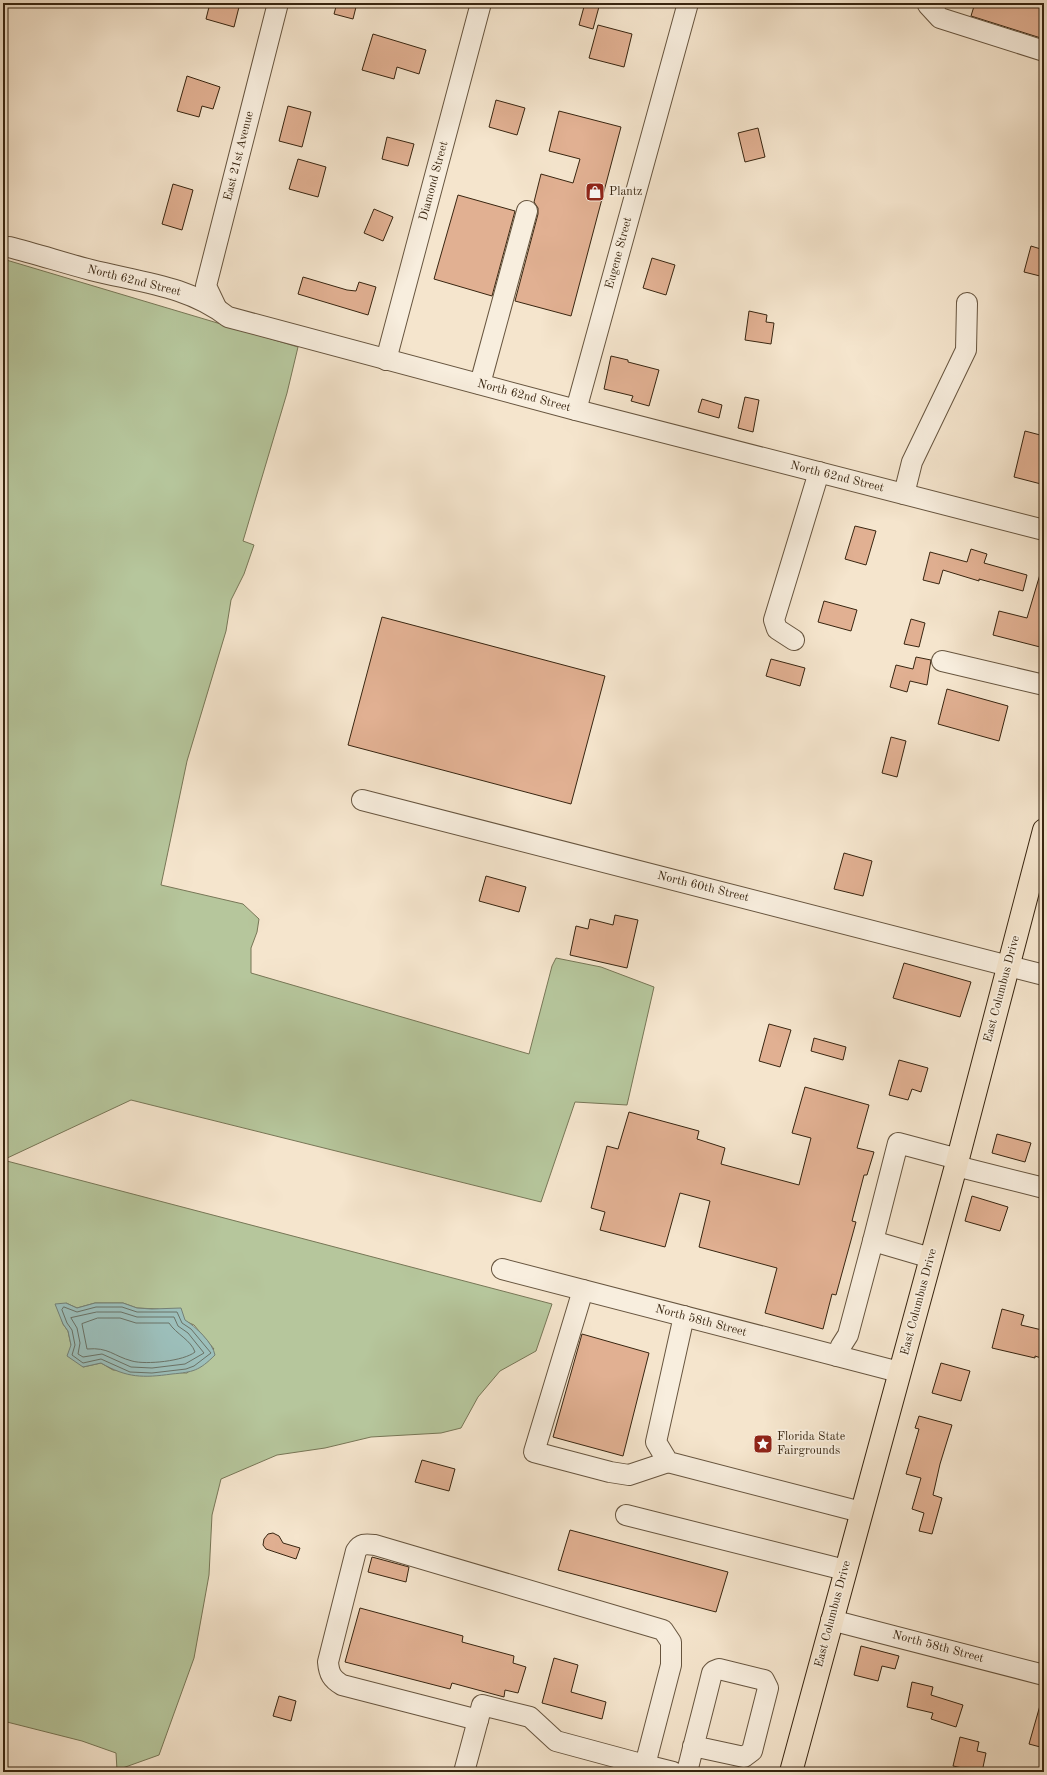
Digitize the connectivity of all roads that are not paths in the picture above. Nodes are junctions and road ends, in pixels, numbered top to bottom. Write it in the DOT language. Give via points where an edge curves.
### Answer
graph roads {
  1 [pos="278,3"];
  2 [pos="481,3"];
  3 [pos="688,3"];
  4 [pos="928,3"];
  5 [pos="1044,51"];
  6 [pos="527,211"];
  7 [pos="9,247"];
  8 [pos="967,303"];
  9 [pos="216,307"];
  10 [pos="386,360"];
  11 [pos="480,384"];
  12 [pos="576,410"];
  13 [pos="819,472"];
  14 [pos="904,494"];
  15 [pos="1044,530"];
  16 [pos="794,640"];
  17 [pos="942,661"];
  18 [pos="1044,685"];
  19 [pos="362,800"];
  20 [pos="1044,830"];
  21 [pos="1008,965"];
  22 [pos="1044,975"];
  23 [pos="957,1162"];
  24 [pos="1044,1188"];
  25 [pos="873,1241"];
  26 [pos="931,1258"];
  27 [pos="502,1269"];
  28 [pos="583,1290"];
  29 [pos="684,1316"];
  30 [pos="837,1356"];
  31 [pos="899,1372"];
  32 [pos="668,1462"];
  33 [pos="861,1512"];
  34 [pos="626,1514"];
  35 [pos="845,1570"];
  36 [pos="831,1620"];
  37 [pos="1044,1675"];
  38 [pos="478,1720"];
  39 [pos="693,1746"];
  40 [pos="645,1765"];
  41 [pos="464,1772"];
  42 [pos="673,1772"];
  43 [pos="686,1772"];
  44 [pos="791,1772"];
  1 -- 9 [label="street, East 21st Avenue" via="206,286"];
  2 -- 10 [label="street, Diamond Street"];
  3 -- 12 [label="street, Eugene Street"];
  4 -- 5 [label="street" via="940,18"];
  6 -- 11 [label="street"];
  7 -- 9 [label="street, North 62nd Street" via="92,270 172,288"];
  8 -- 14 [label="street" via="966,350 912,462"];
  9 -- 10 [label="street, North 62nd Street" via="228,317"];
  10 -- 11 [label="street, North 62nd Street"];
  11 -- 12 [label="street, North 62nd Street"];
  12 -- 13 [label="street, North 62nd Street"];
  13 -- 14 [label="street, North 62nd Street"];
  13 -- 16 [label="street" via="774,620 777,630"];
  14 -- 15 [label="street, North 62nd Street"];
  17 -- 18 [label="street"];
  19 -- 21 [label="street, North 60th Street"];
  20 -- 21 [label="main road, East Columbus Drive"];
  21 -- 22 [label="street, North 60th Street"];
  21 -- 23 [label="main road, East Columbus Drive"];
  23 -- 24 [label="street"];
  23 -- 25 [label="street" via="898,1143"];
  23 -- 26 [label="main road, East Columbus Drive"];
  25 -- 26 [label="street"];
  25 -- 30 [label="street" via="848,1335"];
  26 -- 31 [label="main road, East Columbus Drive"];
  27 -- 28 [label="street, North 58th Street"];
  28 -- 29 [label="street, North 58th Street"];
  28 -- 32 [label="street" via="534,1452 629,1475"];
  29 -- 30 [label="street, North 58th Street"];
  29 -- 32 [label="street" via="656,1442"];
  30 -- 31 [label="street, North 58th Street"];
  31 -- 33 [label="main road, East Columbus Drive"];
  32 -- 33 [label="street"];
  33 -- 35 [label="main road, East Columbus Drive"];
  34 -- 35 [label="street"];
  35 -- 36 [label="main road, East Columbus Drive"];
  36 -- 37 [label="street, North 58th Street"];
  36 -- 44 [label="main road, East Columbus Drive"];
  38 -- 40 [label="street" via="482,1705 530,1717 556,1742"];
  38 -- 40 [label="street" via="342,1685 334,1680 329,1672 328,1662 359,1546 375,1545 663,1630 671,1642 671,1665"];
  38 -- 41 [label="street"];
  39 -- 39 [label="street" via="714,1671 727,1671 764,1680 767,1683 768,1688 752,1751 748,1756 744,1758"];
  39 -- 43 [label="street"];
  40 -- 42 [label="street"];
}
